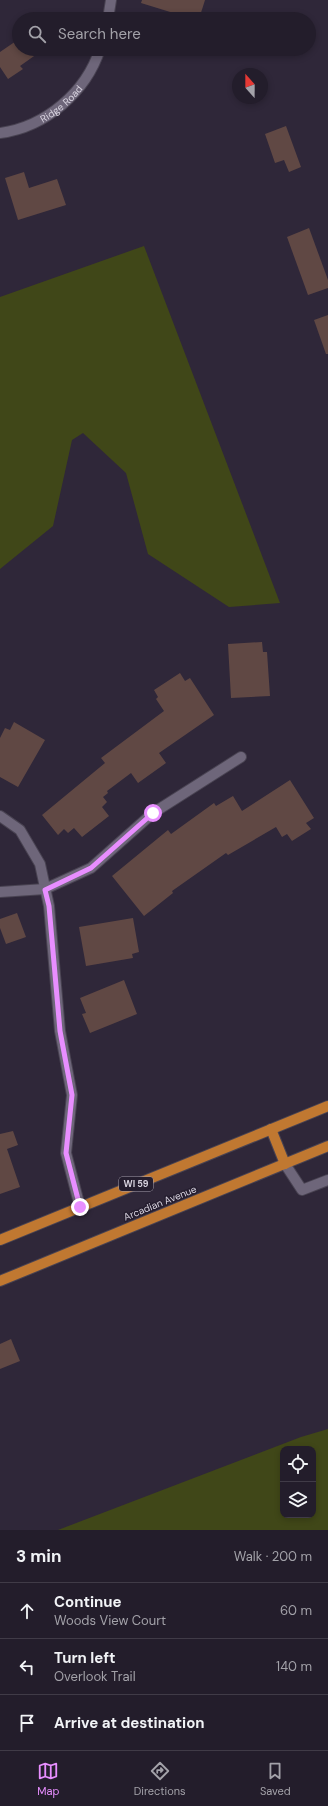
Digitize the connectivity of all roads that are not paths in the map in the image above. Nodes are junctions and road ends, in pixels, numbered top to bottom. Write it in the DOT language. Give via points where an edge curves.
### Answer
graph roads {
  1 [pos="111,0"];
  2 [pos="109,12"];
  3 [pos="97,56"];
  4 [pos="0,133"];
  5 [pos="241,757"];
  6 [pos="0,816"];
  7 [pos="45,890"];
  8 [pos="0,892"];
  9 [pos="328,1106"];
  10 [pos="271,1129"];
  11 [pos="328,1146"];
  12 [pos="285,1164"];
  13 [pos="328,1180"];
  14 [pos="80,1207"];
  15 [pos="0,1240"];
  16 [pos="0,1281"];
  1 -- 2 [label="street"];
  3 -- 4 [label="street, Ridge Road" via="88,76 71,96 48,116 27,126"];
  5 -- 7 [label="street" via="153,813 91,868"];
  6 -- 7 [label="street" via="20,830 40,864"];
  7 -- 8 [label="street"];
  7 -- 14 [label="street" via="49,906 60,1031 72,1095 66,1153"];
  9 -- 10 [label="main road, WI 59"];
  10 -- 12 [label="main road"];
  10 -- 14 [label="main road, WI 59"];
  11 -- 12 [label="main road, Arcadian Avenue"];
  12 -- 13 [label="street" via="302,1190"];
  12 -- 16 [label="main road, Arcadian Avenue"];
  14 -- 15 [label="main road, WI 59"];
}
